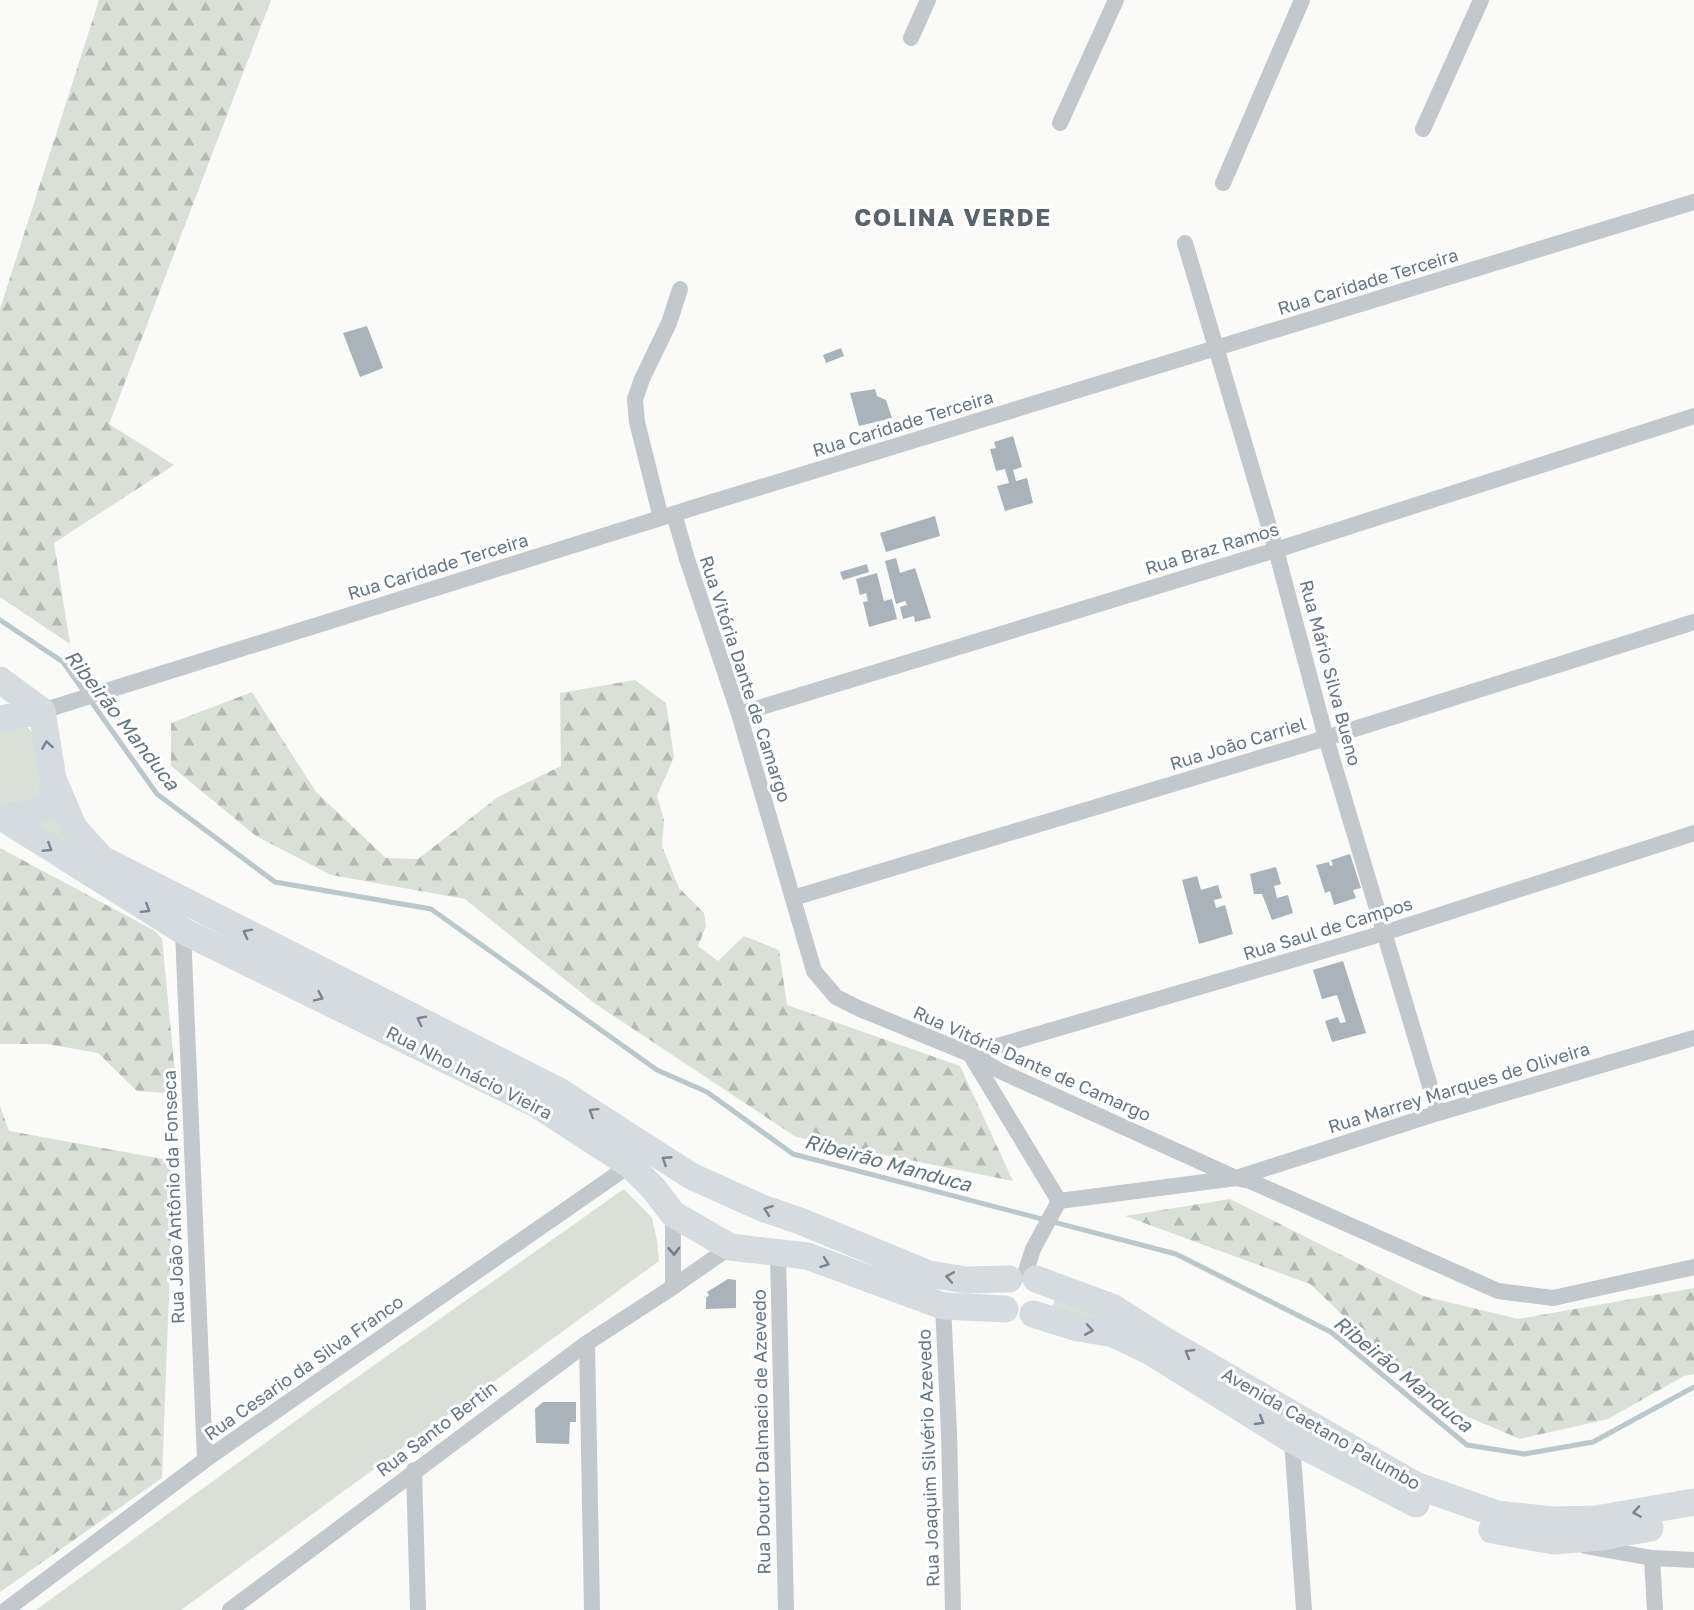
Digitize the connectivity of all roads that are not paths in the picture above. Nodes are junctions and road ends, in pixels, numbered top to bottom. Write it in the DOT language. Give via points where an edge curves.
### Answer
graph roads {
  1 [pos="928,0"];
  2 [pos="1116,0"];
  3 [pos="1302,0"];
  4 [pos="1481,0"];
  5 [pos="911,38"];
  6 [pos="1060,123"];
  7 [pos="1423,129"];
  8 [pos="1223,183"];
  9 [pos="1694,202"];
  10 [pos="1185,243"];
  11 [pos="680,289"];
  12 [pos="1217,350"];
  13 [pos="1694,416"];
  14 [pos="667,516"];
  15 [pos="1276,550"];
  16 [pos="1694,622"];
  17 [pos="0,680"];
  18 [pos="42,711"];
  19 [pos="739,714"];
  20 [pos="0,719"];
  21 [pos="1326,738"];
  22 [pos="53,779"];
  23 [pos="0,817"];
  24 [pos="1694,833"];
  25 [pos="99,868"];
  26 [pos="793,898"];
  27 [pos="183,931"];
  28 [pos="1384,933"];
  29 [pos="1694,1038"];
  30 [pos="970,1054"];
  31 [pos="1438,1113"];
  32 [pos="630,1165"];
  33 [pos="691,1176"];
  34 [pos="1236,1178"];
  35 [pos="1056,1207"];
  36 [pos="672,1214"];
  37 [pos="729,1247"];
  38 [pos="778,1253"];
  39 [pos="1694,1267"];
  40 [pos="1023,1277"];
  41 [pos="673,1287"];
  42 [pos="943,1306"];
  43 [pos="1005,1309"];
  44 [pos="1033,1314"];
  45 [pos="587,1342"];
  46 [pos="1292,1440"];
  47 [pos="205,1460"];
  48 [pos="414,1470"];
  49 [pos="1694,1502"];
  50 [pos="1694,1520"];
  51 [pos="1554,1541"];
  52 [pos="1653,1558"];
  53 [pos="1694,1560"];
  54 [pos="250,1603"];
  55 [pos="6,1610"];
  56 [pos="230,1610"];
  57 [pos="418,1610"];
  58 [pos="592,1610"];
  59 [pos="786,1610"];
  60 [pos="953,1610"];
  61 [pos="1304,1610"];
  62 [pos="1654,1610"];
  1 -- 5 [label="street"];
  2 -- 6 [label="street"];
  3 -- 8 [label="street"];
  4 -- 7 [label="street"];
  9 -- 12 [label="street, Rua Caridade Terceira"];
  10 -- 12 [label="street, Rua Mário Silva Bueno"];
  11 -- 14 [label="street, Rua Vitória Dante de Camargo" via="635,399 637,422"];
  12 -- 14 [label="street, Rua Caridade Terceira"];
  12 -- 15 [label="street, Rua Mário Silva Bueno"];
  13 -- 15 [label="street, Rua Braz Ramos"];
  14 -- 18 [label="street, Rua Caridade Terceira"];
  14 -- 19 [label="street, Rua Vitória Dante de Camargo" via="687,560"];
  15 -- 19 [label="street, Rua Braz Ramos"];
  15 -- 21 [label="street, Rua Mário Silva Bueno"];
  16 -- 21 [label="street, Rua João Carriel"];
  17 -- 18 [label="main road"];
  18 -- 20 [label="main road"];
  22 -- 18 [label="main road, one-way"];
  19 -- 26 [label="street, Rua Vitória Dante de Camargo"];
  21 -- 26 [label="street, Rua João Carriel"];
  21 -- 28 [label="street, Rua Mário Silva Bueno"];
  22 -- 23 [label="main road" via="52,804 28,814"];
  22 -- 25 [label="main road" via="74,828"];
  23 -- 25 [label="main road, one-way"];
  24 -- 28 [label="street, Rua Saul de Campos"];
  25 -- 27 [label="main road, Rua Nho Inácio Vieira, one-way"];
  33 -- 25 [label="main road, Rua Nho Inácio Vieira, one-way" via="558,1091"];
  26 -- 30 [label="street, Rua Vitória Dante de Camargo" via="814,971 836,998"];
  27 -- 32 [label="main road, Rua Nho Inácio Vieira, one-way" via="537,1104"];
  27 -- 47 [label="street, Rua João Antônio da Fonseca"];
  28 -- 30 [label="street, Rua Saul de Campos"];
  28 -- 31 [label="street, Rua Mário Silva Bueno"];
  29 -- 31 [label="street, Rua Marrey Marques de Oliveira"];
  30 -- 34 [label="street, Rua Vitória Dante de Camargo"];
  30 -- 35 [label="street"];
  31 -- 34 [label="street, Rua Marrey Marques de Oliveira"];
  32 -- 36 [label="main road, Rua Nho Inácio Vieira"];
  32 -- 47 [label="street, Rua Cesario da Silva Franco"];
  33 -- 36 [label="main road" via="678,1192"];
  40 -- 33 [label="main road, Rua Nho Inácio Vieira, one-way" via="966,1280 929,1274"];
  34 -- 35 [label="street, Rua Marrey Marques de Oliveira"];
  34 -- 39 [label="street, Rua Vitória Dante de Camargo" via="1498,1291 1553,1298"];
  35 -- 40 [label="street"];
  36 -- 37 [label="main road, Rua Nho Inácio Vieira"];
  36 -- 41 [label="street, one-way"];
  37 -- 38 [label="main road, Rua Nho Inácio Vieira"];
  37 -- 41 [label="street, Rua Santo Bertin"];
  38 -- 42 [label="main road, Rua Nho Inácio Vieira, one-way" via="807,1256"];
  38 -- 59 [label="street, Rua Doutor Dalmacio de Azevedo"];
  40 -- 43 [label="main road" via="1001,1290"];
  40 -- 44 [label="main road" via="1041,1284 1044,1298"];
  49 -- 40 [label="main road, Avenida Caetano Palumbo, one-way" via="1596,1519 1552,1520 1497,1514 1415,1485 1114,1308"];
  41 -- 45 [label="street, Rua Santo Bertin"];
  42 -- 43 [label="main road, Rua Nho Inácio Vieira"];
  42 -- 60 [label="street, Rua Joaquim Silvério Azevedo"];
  43 -- 44 [label="main road" via="1017,1316"];
  44 -- 46 [label="main road, Avenida Caetano Palumbo, one-way" via="1114,1334"];
  45 -- 48 [label="street, Rua Santo Bertin"];
  45 -- 58 [label="street"];
  46 -- 51 [label="main road, Avenida Caetano Palumbo" via="1404,1499 1483,1529"];
  46 -- 61 [label="street"];
  47 -- 55 [label="street, Rua Cesario da Silva Franco"];
  48 -- 54 [label="street, Rua Santo Bertin"];
  48 -- 57 [label="street"];
  50 -- 51 [label="main road, Avenida Caetano Palumbo" via="1601,1537"];
  51 -- 52 [label="street"];
  52 -- 53 [label="street"];
  52 -- 62 [label="street"];
  54 -- 56 [label="street, Rua Santo Bertin"];
}
